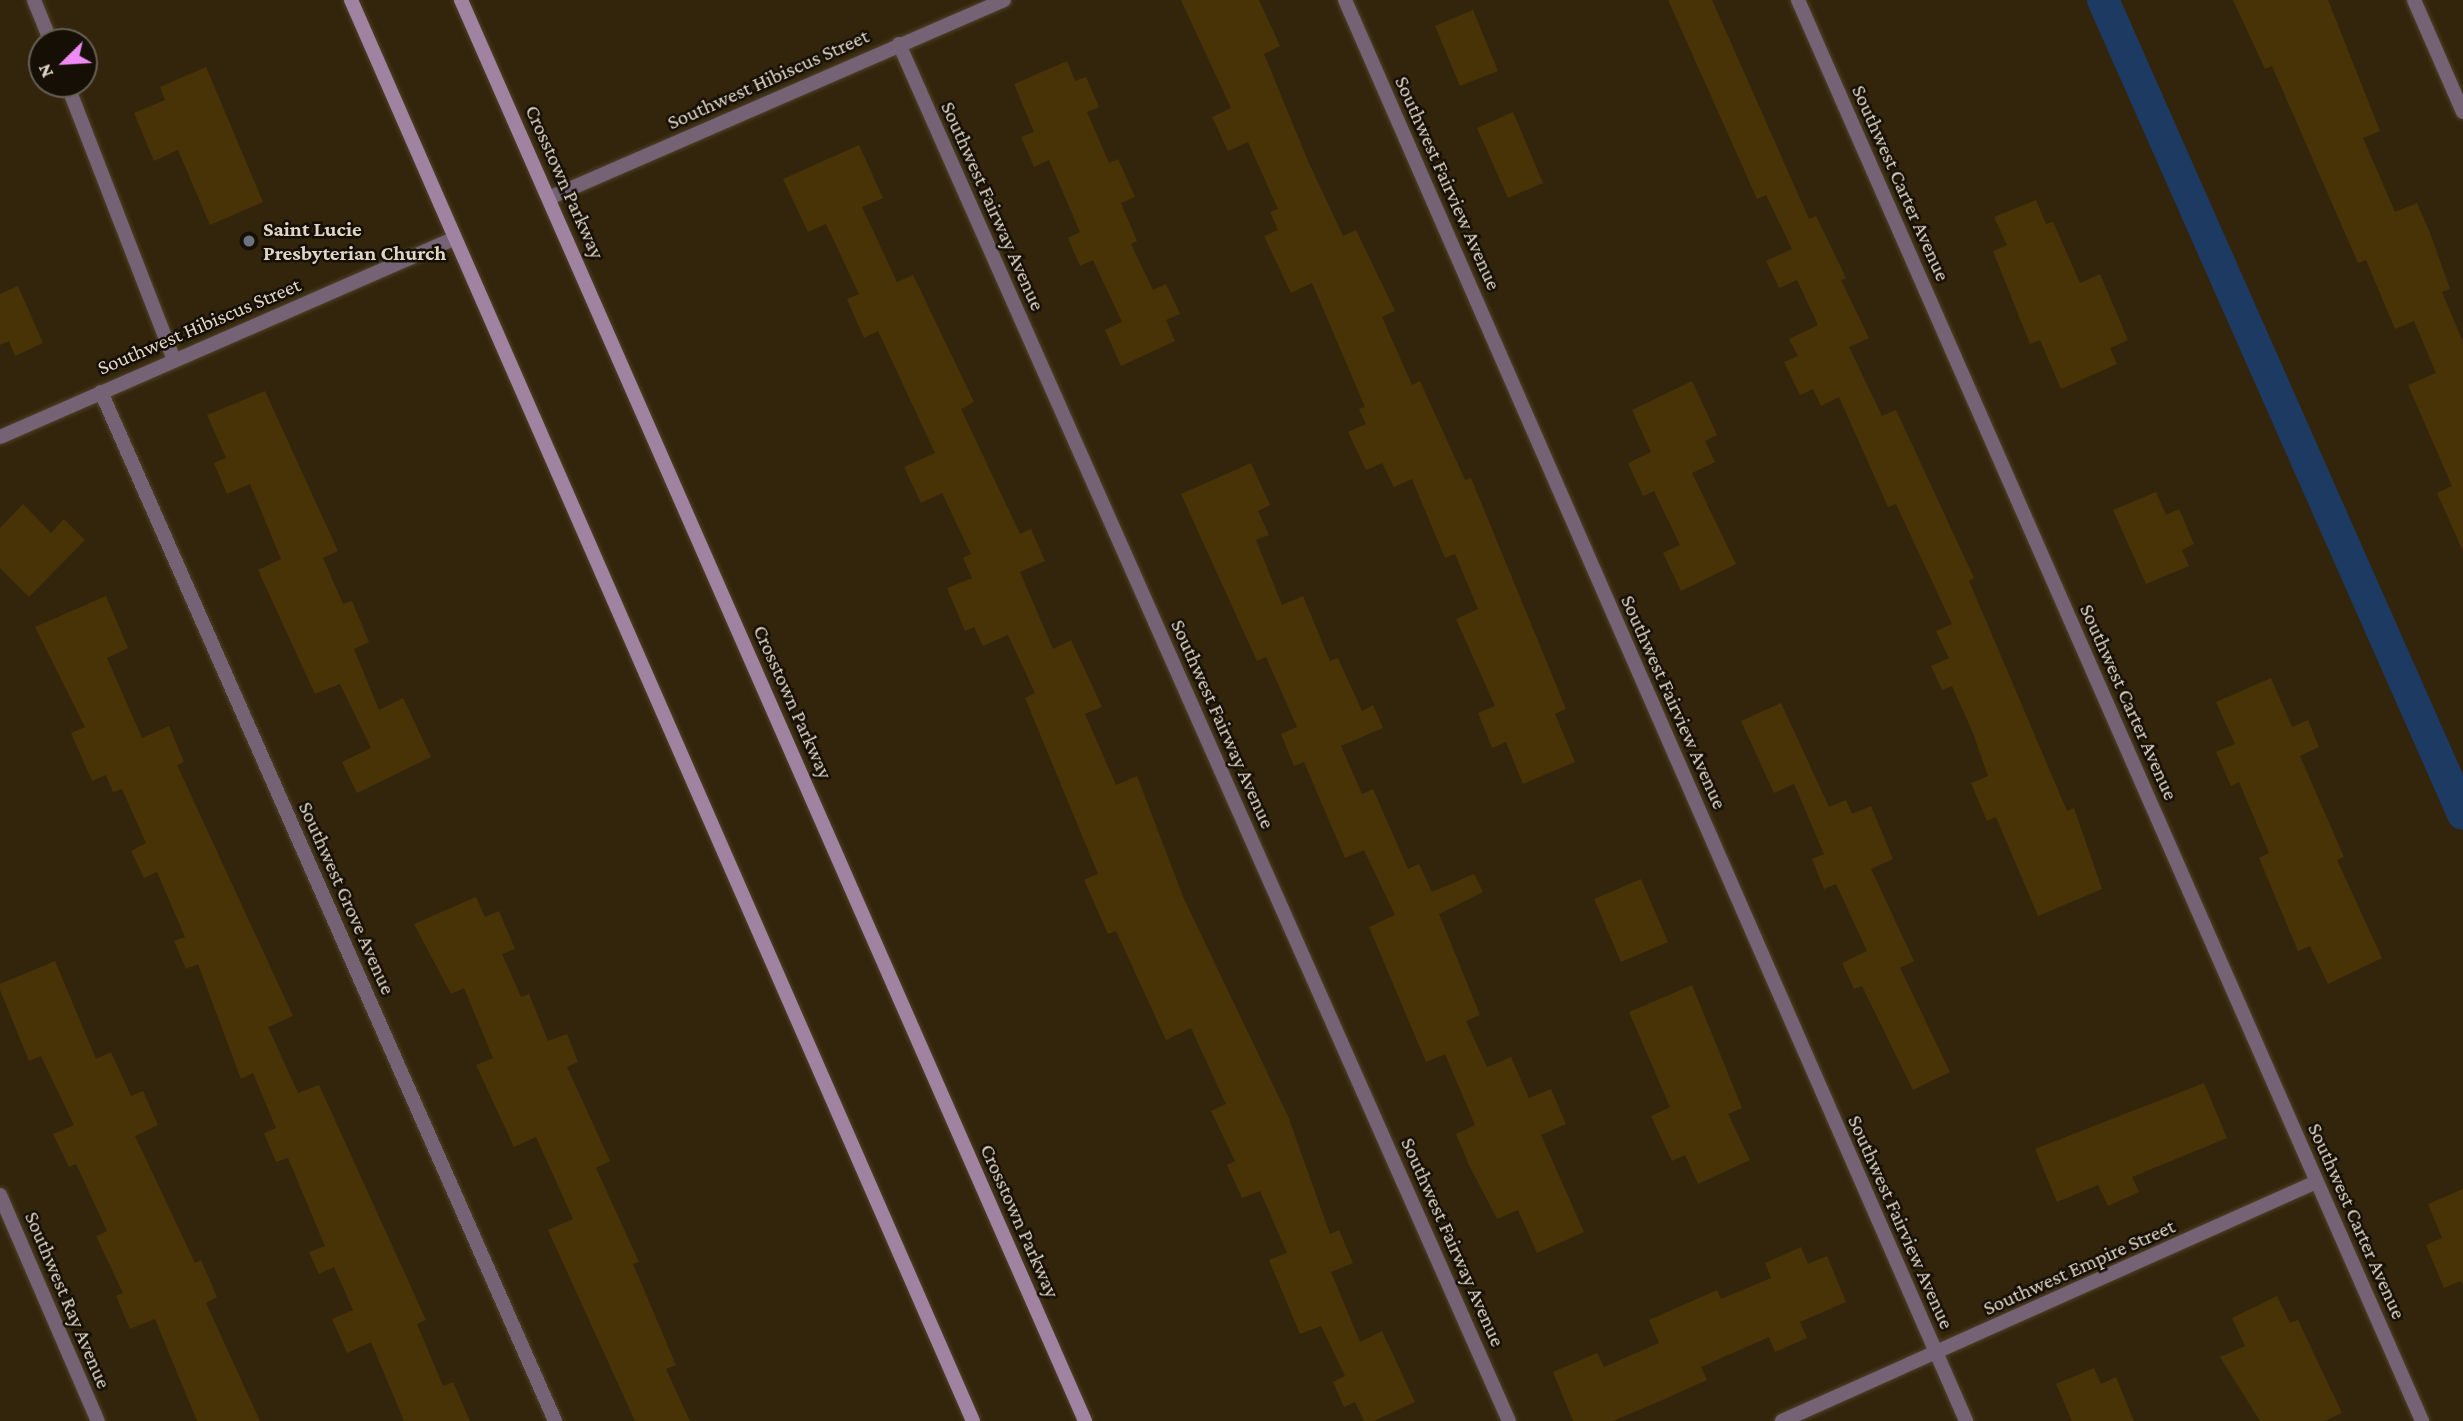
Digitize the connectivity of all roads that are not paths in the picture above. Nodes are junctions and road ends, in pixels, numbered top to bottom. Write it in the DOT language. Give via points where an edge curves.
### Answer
graph roads {
  1 [pos="34,0"];
  2 [pos="351,0"];
  3 [pos="461,0"];
  4 [pos="1004,0"];
  5 [pos="1345,0"];
  6 [pos="1798,0"];
  7 [pos="2414,0"];
  8 [pos="45,28"];
  9 [pos="899,44"];
  10 [pos="72,98"];
  11 [pos="2463,112"];
  12 [pos="549,198"];
  13 [pos="454,239"];
  14 [pos="174,360"];
  15 [pos="101,392"];
  16 [pos="0,437"];
  17 [pos="2316,1182"];
  18 [pos="0,1195"];
  19 [pos="1936,1354"];
  20 [pos="98,1421"];
  21 [pos="555,1421"];
  22 [pos="972,1421"];
  23 [pos="1085,1421"];
  24 [pos="1509,1421"];
  25 [pos="1782,1421"];
  26 [pos="1966,1421"];
  27 [pos="2422,1421"];
  1 -- 8 [label="street"];
  2 -- 13 [label="main road"];
  3 -- 12 [label="main road, Crosstown Parkway"];
  4 -- 9 [label="street, Southwest Hibiscus Street"];
  5 -- 19 [label="street, Southwest Fairview Avenue"];
  6 -- 17 [label="street, Southwest Carter Avenue"];
  7 -- 11 [label="street"];
  9 -- 12 [label="street, Southwest Hibiscus Street"];
  9 -- 24 [label="street, Southwest Fairway Avenue"];
  10 -- 14 [label="street"];
  12 -- 23 [label="main road, Crosstown Parkway"];
  13 -- 14 [label="street, Southwest Hibiscus Street"];
  13 -- 22 [label="main road"];
  14 -- 15 [label="street, Southwest Hibiscus Street"];
  15 -- 16 [label="street, Southwest Hibiscus Street"];
  15 -- 21 [label="street, Southwest Grove Avenue"];
  17 -- 19 [label="street, Southwest Empire Street"];
  17 -- 27 [label="street, Southwest Carter Avenue"];
  18 -- 20 [label="street, Southwest Ray Avenue"];
  19 -- 25 [label="street, Southwest Empire Street"];
  19 -- 26 [label="street, Southwest Fairview Avenue"];
}
